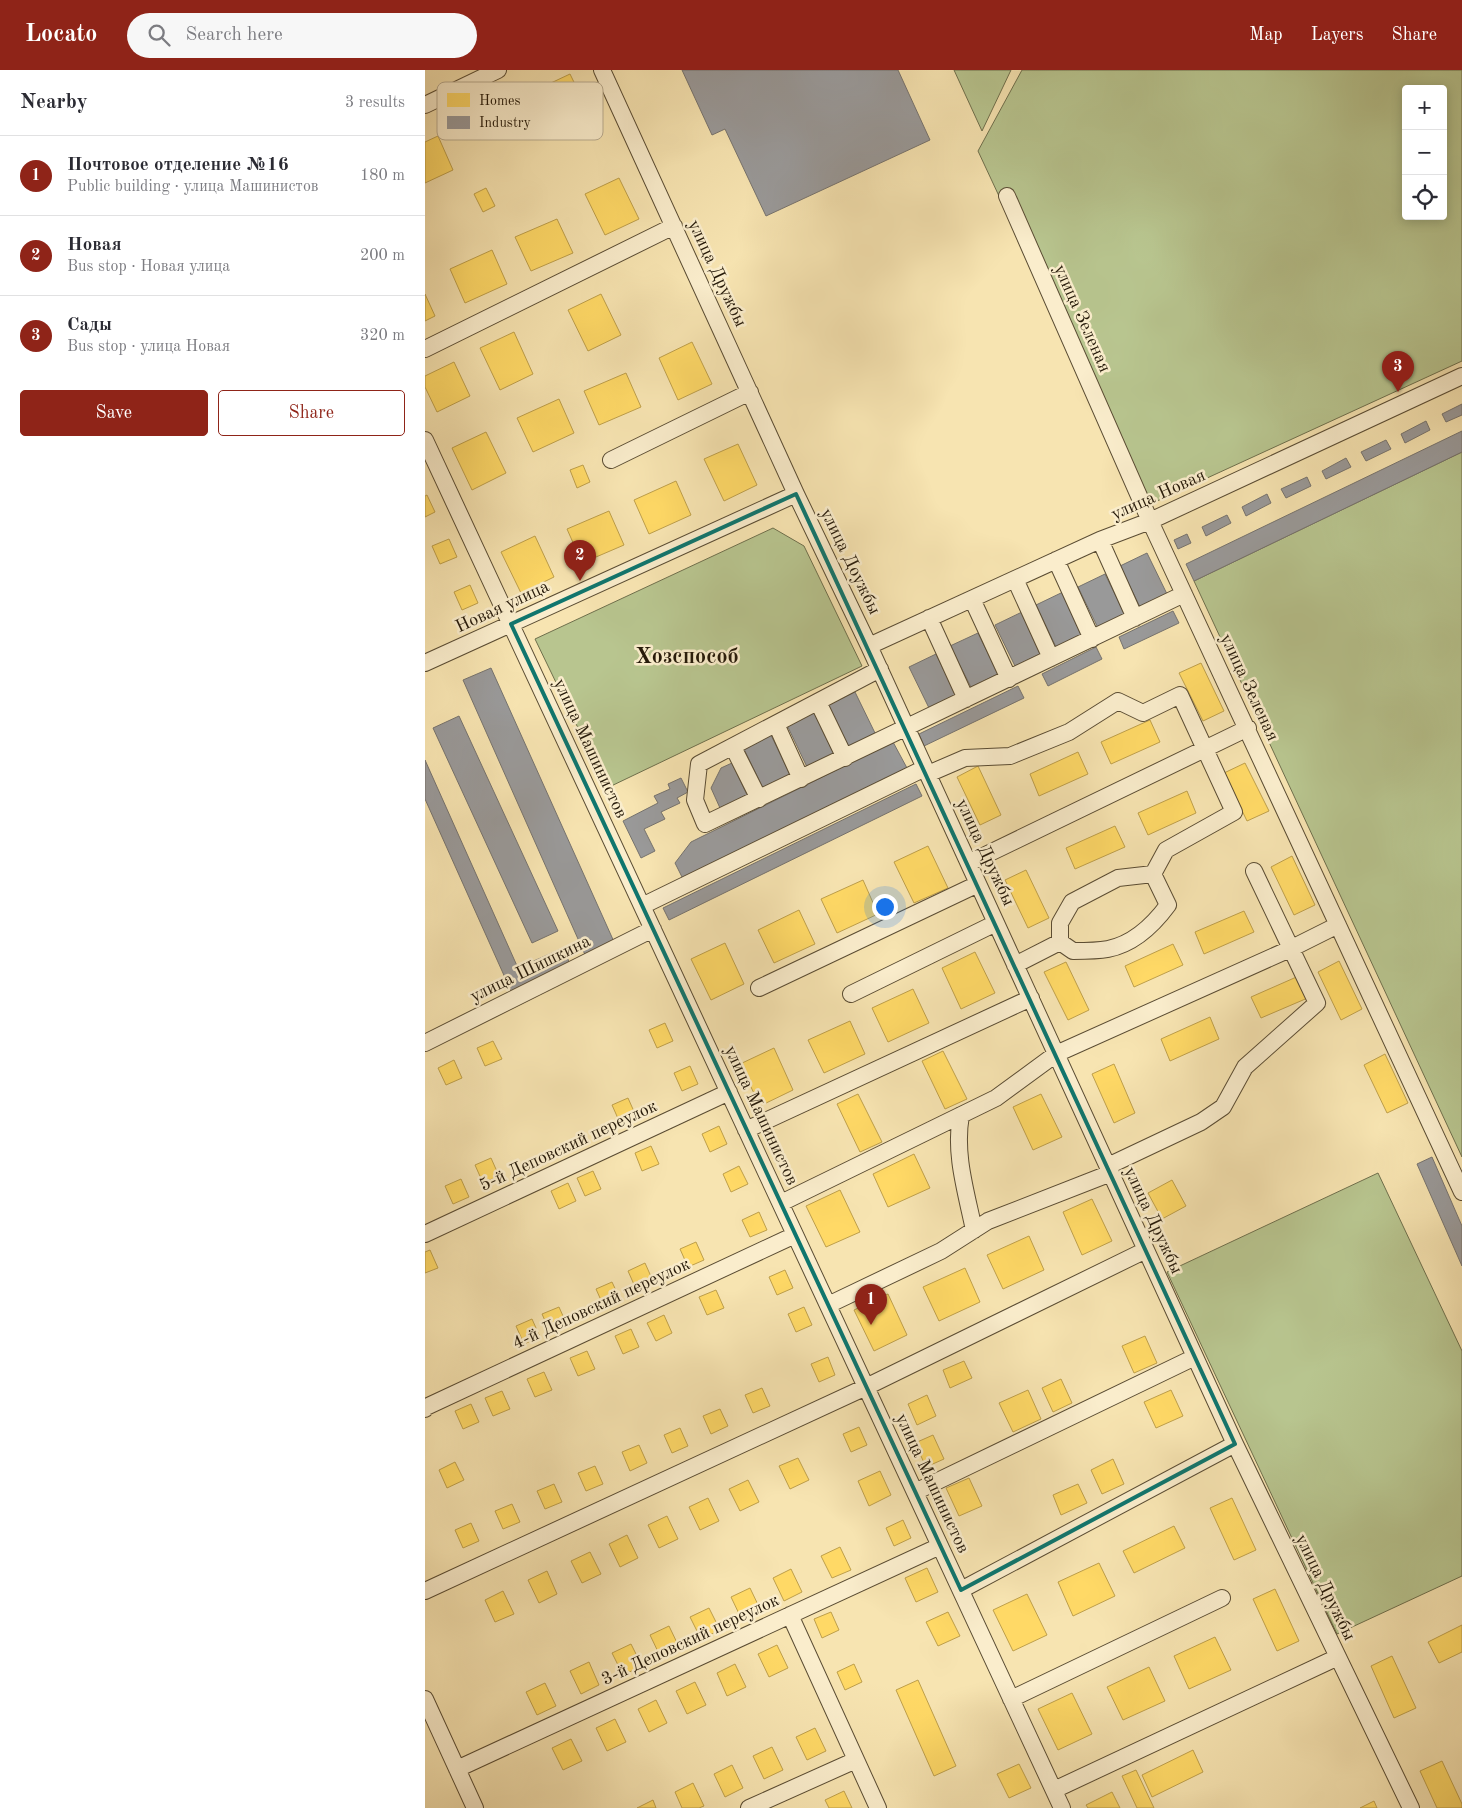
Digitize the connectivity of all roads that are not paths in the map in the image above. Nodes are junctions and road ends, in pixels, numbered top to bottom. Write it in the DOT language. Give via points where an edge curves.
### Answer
graph roads {
  1 [pos="498,70"];
  2 [pos="601,70"];
  3 [pos="473,82"];
  4 [pos="437,99"];
  5 [pos="425,105"];
  6 [pos="1007,196"];
  7 [pos="674,226"];
  8 [pos="425,349"];
  9 [pos="1462,376"];
  10 [pos="750,392"];
  11 [pos="425,440"];
  12 [pos="611,460"];
  13 [pos="431,470"];
  14 [pos="796,494"];
  15 [pos="1150,520"];
  16 [pos="1099,540"];
  17 [pos="1056,560"];
  18 [pos="1015,579"];
  19 [pos="1185,594"];
  20 [pos="972,599"];
  21 [pos="929,618"];
  22 [pos="1135,618"];
  23 [pos="511,624"];
  24 [pos="1092,639"];
  25 [pos="869,646"];
  26 [pos="1051,658"];
  27 [pos="425,663"];
  28 [pos="880,669"];
  29 [pos="1009,679"];
  30 [pos="966,699"];
  31 [pos="818,702"];
  32 [pos="775,724"];
  33 [pos="907,728"];
  34 [pos="1248,728"];
  35 [pos="733,746"];
  36 [pos="1206,749"];
  37 [pos="845,758"];
  38 [pos="927,771"];
  39 [pos="801,779"];
  40 [pos="759,799"];
  41 [pos="969,863"];
  42 [pos="1254,871"];
  43 [pos="1153,874"];
  44 [pos="979,884"];
  45 [pos="642,906"];
  46 [pos="996,923"];
  47 [pos="1338,925"];
  48 [pos="653,930"];
  49 [pos="1060,942"];
  50 [pos="1290,949"];
  51 [pos="1015,965"];
  52 [pos="759,988"];
  53 [pos="851,994"];
  54 [pos="1031,998"];
  55 [pos="426,1041"];
  56 [pos="1056,1054"];
  57 [pos="729,1092"];
  58 [pos="961,1115"];
  59 [pos="746,1130"];
  60 [pos="1109,1170"];
  61 [pos="1462,1192"];
  62 [pos="781,1203"];
  63 [pos="974,1230"];
  64 [pos="425,1234"];
  65 [pos="795,1235"];
  66 [pos="1146,1250"];
  67 [pos="828,1305"];
  68 [pos="1195,1357"];
  69 [pos="866,1388"];
  70 [pos="425,1409"];
  71 [pos="1235,1444"];
  72 [pos="915,1492"];
  73 [pos="940,1546"];
  74 [pos="961,1590"];
  75 [pos="425,1591"];
  76 [pos="1222,1598"];
  77 [pos="790,1615"];
  78 [pos="1338,1657"];
  79 [pos="425,1699"];
  80 [pos="1011,1699"];
  81 [pos="856,1760"];
  82 [pos="457,1769"];
  83 [pos="1054,1790"];
  84 [pos="475,1808"];
  85 [pos="749,1808"];
  86 [pos="878,1808"];
  87 [pos="1062,1808"];
  88 [pos="1411,1808"];
  1 -- 3 [label="street"];
  2 -- 7 [label="street, улица Дружбы"];
  4 -- 5 [label="street"];
  6 -- 15 [label="street, улица Зеленая"];
  7 -- 8 [label="street"];
  7 -- 10 [label="street, улица Дружбы"];
  9 -- 15 [label="street, улица Новая"];
  10 -- 12 [label="street"];
  10 -- 14 [label="street, улица Дружбы"];
  11 -- 13 [label="street, улица Машинистов"];
  13 -- 23 [label="street, улица Машинистов"];
  14 -- 23 [label="street, Новая улица"];
  14 -- 25 [label="street, улица Доужбы"];
  15 -- 16 [label="street, улица Новая"];
  15 -- 19 [label="street, улица Зеленая"];
  16 -- 17 [label="street, улица Новая"];
  16 -- 22 [label="street"];
  17 -- 18 [label="street, улица Новая"];
  17 -- 24 [label="street"];
  18 -- 20 [label="street, улица Новая"];
  18 -- 26 [label="street"];
  19 -- 22 [label="street"];
  19 -- 34 [label="street, улица Зеленая"];
  20 -- 21 [label="street, улица Новая"];
  20 -- 29 [label="street"];
  21 -- 25 [label="street, улица Новая"];
  21 -- 30 [label="street"];
  22 -- 24 [label="street"];
  23 -- 27 [label="street, Новая улица"];
  23 -- 45 [label="street, улица Машинистов"];
  24 -- 26 [label="street"];
  25 -- 28 [label="street, улица Дружбы"];
  26 -- 29 [label="street"];
  28 -- 31 [label="street"];
  28 -- 33 [label="street, улица Дружбы"];
  29 -- 30 [label="street"];
  30 -- 33 [label="street"];
  31 -- 32 [label="street"];
  31 -- 37 [label="street"];
  32 -- 35 [label="street"];
  32 -- 39 [label="street"];
  33 -- 37 [label="street"];
  33 -- 38 [label="street, улица Дружбы"];
  34 -- 36 [label="street"];
  34 -- 47 [label="street, улица Зеленая"];
  35 -- 40 [label="street"];
  35 -- 40 [label="street" via="699,764 695,800 705,824"];
  36 -- 38 [label="street" via="1180,695 1143,713 1118,701 1069,732 1010,756 965,758"];
  36 -- 41 [label="street"];
  36 -- 43 [label="street" via="1234,812 1166,850"];
  37 -- 39 [label="street"];
  38 -- 41 [label="street, улица Дружбы"];
  38 -- 45 [label="street"];
  39 -- 40 [label="street"];
  41 -- 44 [label="street, улица Дружбы"];
  42 -- 50 [label="street"];
  43 -- 49 [label="street" via="1118,878 1072,902 1059,923"];
  43 -- 49 [label="street" via="1168,905 1157,920 1134,938 1109,949 1073,951"];
  44 -- 46 [label="street, улица Дружбы"];
  44 -- 52 [label="street"];
  45 -- 48 [label="street, улица Машинистов"];
  46 -- 51 [label="street, улица Дружбы"];
  46 -- 53 [label="street"];
  47 -- 50 [label="street"];
  47 -- 61 [label="street, улица Зеленая"];
  48 -- 55 [label="street, улица Шишкина"];
  48 -- 57 [label="street, улица Машинистов"];
  49 -- 51 [label="street"];
  50 -- 56 [label="street"];
  50 -- 60 [label="street" via="1317,1003 1245,1067 1223,1107"];
  51 -- 54 [label="street, улица Дружбы"];
  54 -- 56 [label="street, улица Дружбы"];
  54 -- 59 [label="street"];
  56 -- 58 [label="street" via="996,1098"];
  56 -- 60 [label="street, улица Дружбы"];
  57 -- 59 [label="street, улица Машинистов"];
  57 -- 64 [label="street, 5-й Деповский переулок"];
  58 -- 62 [label="street"];
  58 -- 63 [label="street" via="959,1157"];
  59 -- 62 [label="street, улица Машинистов"];
  60 -- 63 [label="street" via="988,1221"];
  60 -- 66 [label="street, улица Дружбы"];
  62 -- 65 [label="street, улица Машинистов"];
  63 -- 67 [label="street" via="941,1251"];
  65 -- 67 [label="street, улица Машинистов"];
  65 -- 70 [label="street, 4-й Деповский переулок"];
  66 -- 68 [label="street, улица Дружбы"];
  66 -- 69 [label="street"];
  67 -- 69 [label="street, улица Машинистов"];
  68 -- 71 [label="street, улица Дружбы"];
  68 -- 72 [label="street"];
  69 -- 72 [label="street, улица Машинистов"];
  69 -- 75 [label="street"];
  71 -- 74 [label="street"];
  71 -- 78 [label="street, улица Дружбы"];
  72 -- 73 [label="street, улица Машинистов"];
  73 -- 74 [label="street, улица Машинистов"];
  73 -- 77 [label="street, 3-й Деповский переулок"];
  74 -- 80 [label="street, улица Машинистов"];
  76 -- 80 [label="street"];
  77 -- 81 [label="street"];
  77 -- 82 [label="street, 3-й Деповский переулок"];
  78 -- 83 [label="street"];
  78 -- 88 [label="street, улица Дружбы"];
  79 -- 82 [label="street"];
  80 -- 83 [label="street, улица Машинистов"];
  81 -- 85 [label="street"];
  81 -- 86 [label="street"];
  82 -- 84 [label="street"];
  83 -- 87 [label="street, улица Машинистов"];
}
